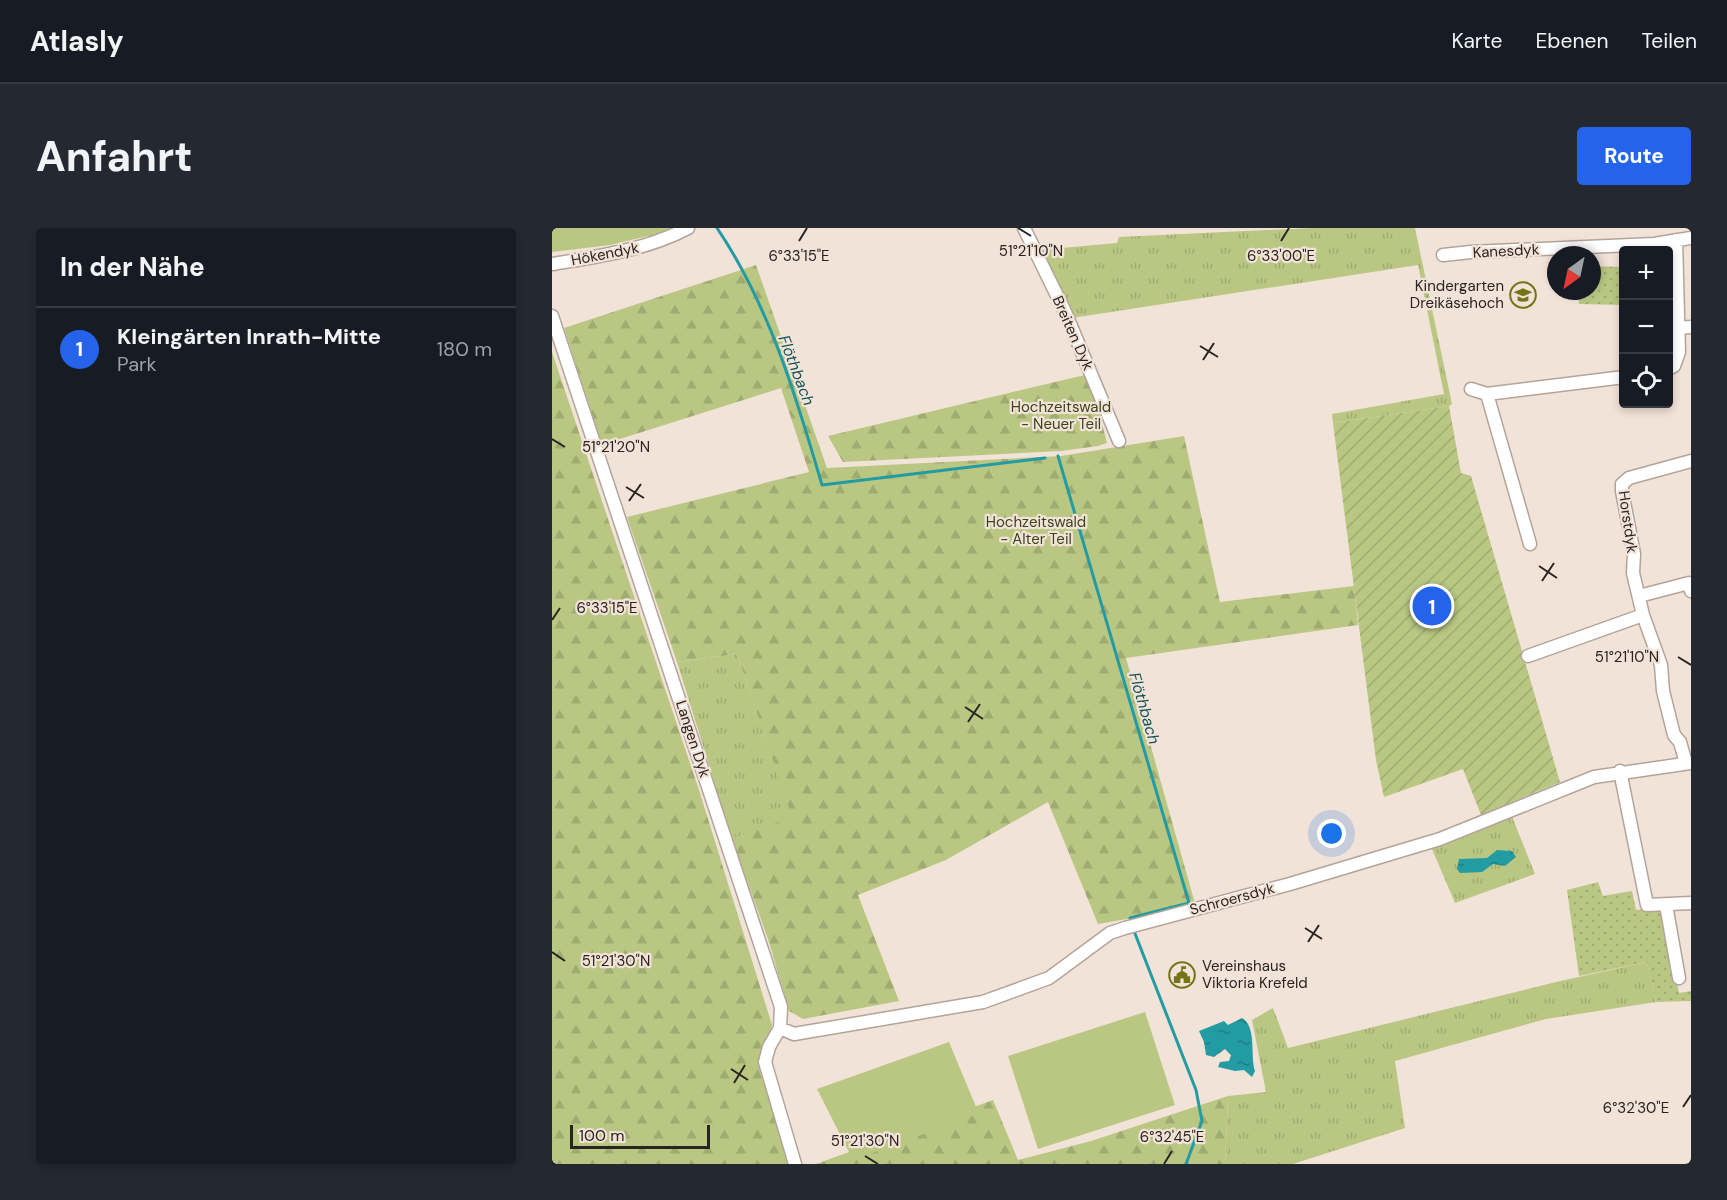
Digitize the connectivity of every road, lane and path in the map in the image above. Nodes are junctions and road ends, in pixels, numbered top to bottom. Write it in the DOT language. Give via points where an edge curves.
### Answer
graph roads {
  1 [pos="688,228"];
  2 [pos="1024,228"];
  3 [pos="1691,238"];
  4 [pos="1676,240"];
  5 [pos="1443,255"];
  6 [pos="553,264"];
  7 [pos="552,316"];
  8 [pos="1685,328"];
  9 [pos="1673,366"];
  10 [pos="1619,378"];
  11 [pos="1471,389"];
  12 [pos="1487,394"];
  13 [pos="1119,441"];
  14 [pos="1691,461"];
  15 [pos="1530,544"];
  16 [pos="1690,584"];
  17 [pos="1639,596"];
  18 [pos="1643,615"];
  19 [pos="1528,656"];
  20 [pos="1689,763"];
  21 [pos="1620,771"];
  22 [pos="1691,903"];
  23 [pos="1666,905"];
  24 [pos="1680,978"];
  25 [pos="780,1028"];
  26 [pos="795,1164"];
  1 -- 6 [label="street, Hökendyk" via="661,242"];
  2 -- 13 [label="street, Breiten Dyk" via="1066,314"];
  3 -- 4 [label="street, Kanesdyk"];
  4 -- 5 [label="street, Kanesdyk"];
  4 -- 8 [label="street"];
  7 -- 25 [label="street, Langen Dyk" via="765,957 781,1007"];
  8 -- 9 [label="street"];
  10 -- 12 [label="street"];
  11 -- 12 [label="street"];
  12 -- 15 [label="street"];
  14 -- 17 [label="street, Horstdyk" via="1636,475 1622,484"];
  16 -- 17 [label="street"];
  17 -- 18 [label="street, Horstdyk"];
  18 -- 19 [label="street"];
  18 -- 20 [label="street, Horstdyk" via="1661,665 1674,735"];
  20 -- 21 [label="street, Schroersdyk"];
  21 -- 23 [label="street" via="1647,905"];
  21 -- 25 [label="street, Schroersdyk" via="1594,777 1440,839 1110,933 1049,978 983,1002 794,1034"];
  22 -- 23 [label="street"];
  23 -- 24 [label="street"];
  25 -- 26 [label="street, Langen Dyk" via="765,1062"];
}
